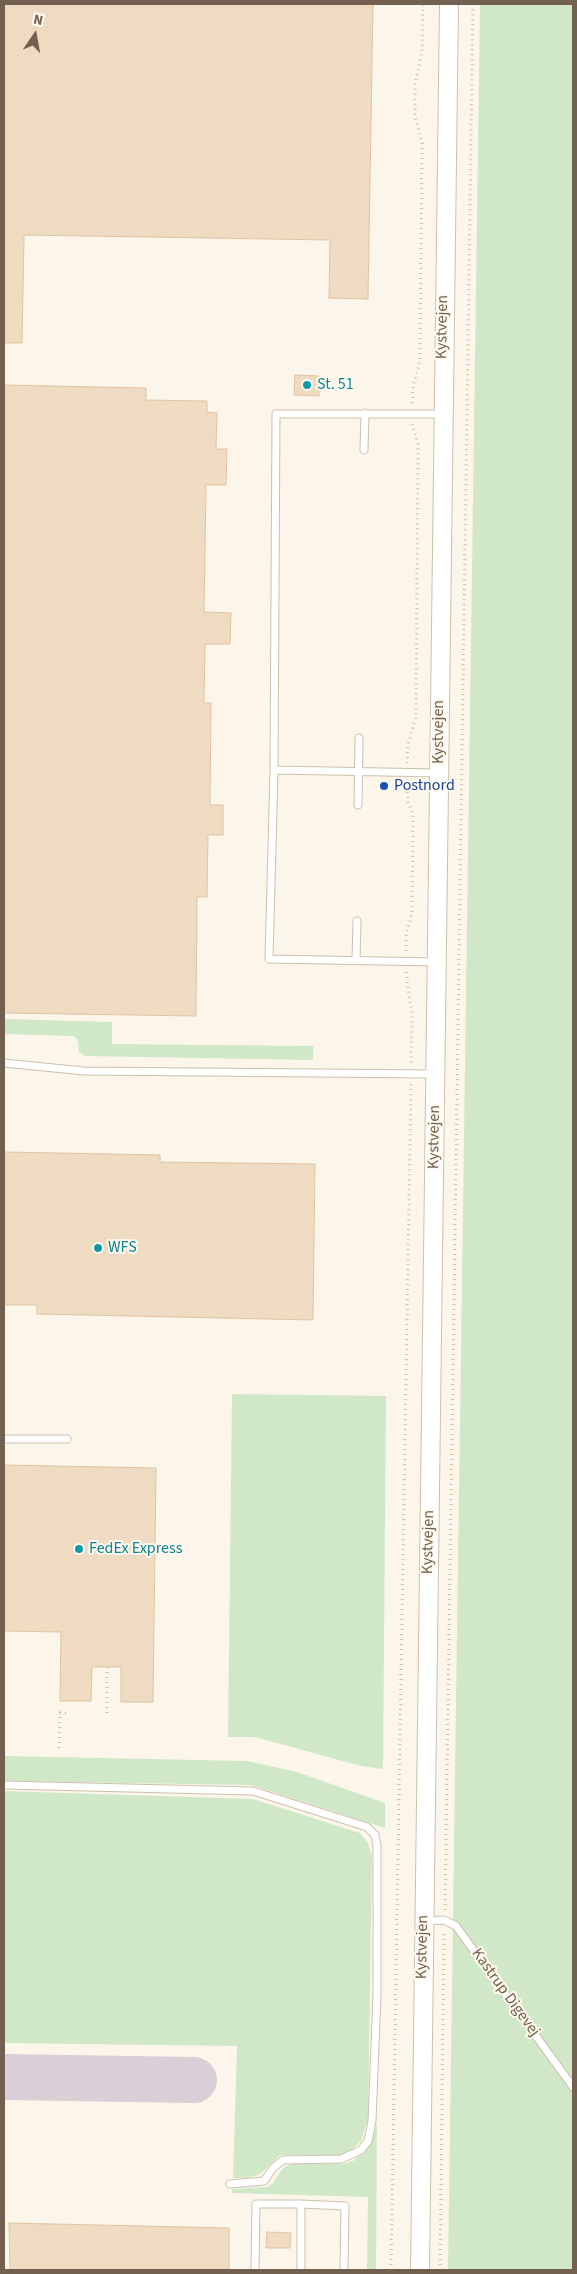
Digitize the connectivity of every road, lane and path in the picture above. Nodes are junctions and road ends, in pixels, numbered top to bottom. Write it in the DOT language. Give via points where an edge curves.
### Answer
graph roads {
  1 [pos="423,4"];
  2 [pos="449,4"];
  3 [pos="473,4"];
  4 [pos="365,413"];
  5 [pos="412,413"];
  6 [pos="442,414"];
  7 [pos="364,450"];
  8 [pos="359,738"];
  9 [pos="274,770"];
  10 [pos="358,770"];
  11 [pos="407,771"];
  12 [pos="439,773"];
  13 [pos="358,805"];
  14 [pos="357,921"];
  15 [pos="356,960"];
  16 [pos="406,962"];
  17 [pos="437,962"];
  18 [pos="4,1064"];
  19 [pos="411,1074"];
  20 [pos="436,1074"];
  21 [pos="4,1439"];
  22 [pos="67,1439"];
  23 [pos="106,1667"];
  24 [pos="68,1713"];
  25 [pos="107,1714"];
  26 [pos="59,1748"];
  27 [pos="4,1785"];
  28 [pos="444,1920"];
  29 [pos="424,1921"];
  30 [pos="573,2087"];
  31 [pos="230,2184"];
  32 [pos="301,2204"];
  33 [pos="255,2270"];
  34 [pos="301,2270"];
  35 [pos="344,2270"];
  36 [pos="391,2270"];
  37 [pos="420,2270"];
  38 [pos="440,2270"];
  1 -- 5 [label="path" via="422,53 415,84 415,116 422,143 420,360 412,387"];
  2 -- 6 [label="street, Kystvejen"];
  3 -- 28 [label="path"];
  4 -- 5 [label="lane"];
  4 -- 7 [label="lane"];
  4 -- 9 [label="lane" via="276,414"];
  5 -- 6 [label="lane"];
  5 -- 11 [label="path" via="412,430 418,444 416,716 408,744"];
  6 -- 12 [label="street, Kystvejen"];
  8 -- 10 [label="lane"];
  9 -- 10 [label="lane"];
  9 -- 15 [label="lane" via="269,959"];
  10 -- 11 [label="lane"];
  10 -- 13 [label="lane"];
  11 -- 12 [label="lane"];
  11 -- 16 [label="path" via="408,802 413,814 412,914 406,934"];
  12 -- 17 [label="street, Kystvejen"];
  14 -- 15 [label="lane"];
  15 -- 16 [label="lane"];
  16 -- 17 [label="lane"];
  16 -- 19 [label="path" via="412,1016"];
  17 -- 20 [label="street, Kystvejen"];
  18 -- 19 [label="lane" via="84,1071"];
  19 -- 20 [label="lane"];
  19 -- 36 [label="path"];
  20 -- 29 [label="street, Kystvejen"];
  21 -- 22 [label="lane"];
  23 -- 25 [label="path"];
  24 -- 26 [label="path" via="60,1713"];
  27 -- 31 [label="lane" via="253,1791 367,1826 375,1835 378,1846 377,1994 372,2121 368,2141 361,2150 342,2159 283,2160 264,2181"];
  28 -- 29 [label="lane"];
  28 -- 30 [label="lane, Kastrup Digevej" via="456,1926"];
  28 -- 38 [label="path"];
  29 -- 37 [label="street, Kystvejen"];
  32 -- 33 [label="lane" via="256,2204"];
  32 -- 34 [label="lane"];
  32 -- 35 [label="lane" via="345,2206"];
}
